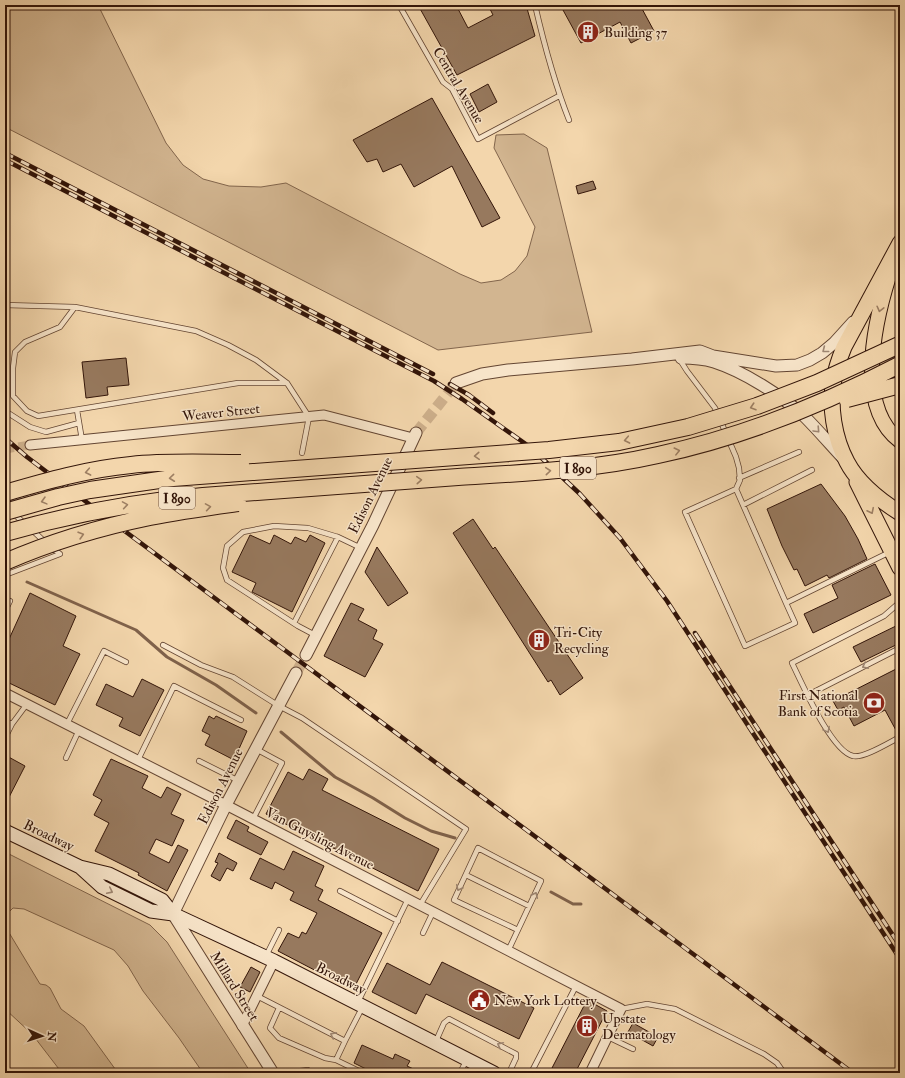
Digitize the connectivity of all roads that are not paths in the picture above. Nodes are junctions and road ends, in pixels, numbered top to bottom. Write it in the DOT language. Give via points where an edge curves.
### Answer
graph roads {
  1 [pos="399,5"];
  2 [pos="534,5"];
  3 [pos="559,96"];
  4 [pos="569,120"];
  5 [pos="900,244"];
  6 [pos="868,300"];
  7 [pos="5,305"];
  8 [pos="75,307"];
  9 [pos="900,338"];
  10 [pos="679,356"];
  11 [pos="899,365"];
  12 [pos="287,383"];
  13 [pos="456,383"];
  14 [pos="900,385"];
  15 [pos="77,410"];
  16 [pos="5,411"];
  17 [pos="797,413"];
  18 [pos="309,417"];
  19 [pos="79,423"];
  20 [pos="415,435"];
  21 [pos="82,441"];
  22 [pos="900,441"];
  23 [pos="30,445"];
  24 [pos="799,452"];
  25 [pos="302,453"];
  26 [pos="848,463"];
  27 [pos="351,465"];
  28 [pos="812,470"];
  29 [pos="740,478"];
  30 [pos="352,485"];
  31 [pos="736,489"];
  32 [pos="5,493"];
  33 [pos="743,505"];
  34 [pos="5,506"];
  35 [pos="5,512"];
  36 [pos="900,513"];
  37 [pos="5,533"];
  38 [pos="338,537"];
  39 [pos="361,548"];
  40 [pos="891,551"];
  41 [pos="5,562"];
  42 [pos="900,568"];
  43 [pos="5,575"];
  44 [pos="10,601"];
  45 [pos="900,602"];
  46 [pos="786,603"];
  47 [pos="5,611"];
  48 [pos="294,623"];
  49 [pos="316,636"];
  50 [pos="163,645"];
  51 [pos="900,648"];
  52 [pos="306,655"];
  53 [pos="126,662"];
  54 [pos="296,673"];
  55 [pos="5,693"];
  56 [pos="808,695"];
  57 [pos="27,704"];
  58 [pos="279,706"];
  59 [pos="240,720"];
  60 [pos="5,721"];
  61 [pos="12,724"];
  62 [pos="67,724"];
  63 [pos="79,730"];
  64 [pos="900,737"];
  65 [pos="5,738"];
  66 [pos="256,749"];
  67 [pos="66,758"];
  68 [pos="138,760"];
  69 [pos="199,761"];
  70 [pos="239,781"];
  71 [pos="226,805"];
  72 [pos="253,818"];
  73 [pos="5,830"];
  74 [pos="466,875"];
  75 [pos="340,890"];
  76 [pos="409,899"];
  77 [pos="420,905"];
  78 [pos="529,906"];
  79 [pos="433,912"];
  80 [pos="173,914"];
  81 [pos="398,920"];
  82 [pos="279,930"];
  83 [pos="518,930"];
  84 [pos="423,933"];
  85 [pos="508,951"];
  86 [pos="270,960"];
  87 [pos="576,986"];
  88 [pos="257,996"];
  89 [pos="360,1005"];
  90 [pos="279,1008"];
  91 [pos="621,1009"];
  92 [pos="242,1026"];
  93 [pos="608,1037"];
  94 [pos="345,1041"];
  95 [pos="435,1043"];
  96 [pos="632,1049"];
  97 [pos="466,1059"];
  98 [pos="336,1060"];
  99 [pos="273,1073"];
  100 [pos="297,1073"];
  101 [pos="311,1073"];
  102 [pos="363,1073"];
  103 [pos="460,1073"];
  104 [pos="494,1073"];
  105 [pos="509,1073"];
  106 [pos="531,1073"];
  107 [pos="590,1073"];
  108 [pos="784,1073"];
  1 -- 3 [label="lane, Central Avenue" via="443,82 452,89 478,139"];
  2 -- 3 [label="lane"];
  3 -- 4 [label="lane"];
  5 -- 6 [label="highway"];
  5 -- 22 [label="main road, one-way" via="876,325 872,373 880,416"];
  6 -- 10 [label="street, one-way" via="834,343 822,353 798,365 776,366 713,356 700,351"];
  6 -- 26 [label="highway" via="844,346 832,394 838,436"];
  7 -- 8 [label="lane"];
  8 -- 12 [label="lane" via="196,331 256,360"];
  8 -- 15 [label="lane" via="60,327 25,342 15,352 13,396 27,411 38,416"];
  9 -- 27 [label="highway, I 890, one-way, bridge" via="817,383 757,406 653,435 619,442 549,450"];
  10 -- 13 [label="street" via="508,370 482,374"];
  10 -- 26 [label="street, one-way" via="713,361 764,387 792,406"];
  10 -- 29 [label="lane" via="715,408 736,458"];
  11 -- 17 [label="highway, I 890, bridge"];
  12 -- 15 [label="lane" via="238,383"];
  12 -- 18 [label="lane"];
  14 -- 17 [label="highway, bridge"];
  15 -- 19 [label="lane"];
  16 -- 19 [label="lane" via="30,427 46,432"];
  30 -- 17 [label="highway, I 890, one-way, bridge" via="622,462 693,447"];
  18 -- 20 [label="street, Weaver Street" via="324,415"];
  18 -- 21 [label="street, Weaver Street"];
  18 -- 25 [label="lane"];
  19 -- 21 [label="lane"];
  20 -- 39 [label="street, Edison Avenue"];
  21 -- 23 [label="street, Weaver Street"];
  24 -- 29 [label="lane"];
  26 -- 36 [label="highway" via="870,491"];
  26 -- 40 [label="highway, one-way"];
  27 -- 32 [label="highway, one-way, bridge" via="144,464 69,476"];
  27 -- 35 [label="highway, I 890, one-way, bridge" via="146,481 58,497"];
  28 -- 33 [label="lane"];
  29 -- 31 [label="lane"];
  37 -- 30 [label="highway, I 890, one-way, bridge" via="71,515 149,502"];
  41 -- 30 [label="highway, one-way, bridge" via="69,539 151,517"];
  31 -- 33 [label="lane"];
  31 -- 46 [label="lane" via="685,512 745,646 795,623"];
  33 -- 46 [label="lane"];
  34 -- 43 [label="lane" via="60,554"];
  38 -- 39 [label="lane"];
  38 -- 48 [label="lane"];
  38 -- 48 [label="lane" via="308,528 274,526 242,532 227,546 223,568 227,580"];
  39 -- 49 [label="street, Edison Avenue"];
  40 -- 42 [label="highway"];
  40 -- 46 [label="lane"];
  44 -- 47 [label="lane"];
  45 -- 56 [label="lane" via="884,616 792,663"];
  48 -- 49 [label="lane"];
  49 -- 52 [label="street, Edison Avenue"];
  50 -- 58 [label="lane" via="201,665 233,677"];
  51 -- 56 [label="lane, one-way"];
  53 -- 62 [label="lane" via="104,651"];
  54 -- 58 [label="street, Edison Avenue"];
  55 -- 57 [label="street, Van Guysling Avenue"];
  56 -- 64 [label="lane, one-way" via="831,738 843,752 853,757 868,753"];
  57 -- 61 [label="lane"];
  57 -- 62 [label="street, Van Guysling Avenue"];
  58 -- 66 [label="street, Edison Avenue"];
  58 -- 77 [label="lane" via="302,718 466,829"];
  59 -- 68 [label="lane" via="174,686"];
  60 -- 61 [label="lane"];
  61 -- 65 [label="lane"];
  62 -- 63 [label="street, Van Guysling Avenue"];
  63 -- 67 [label="lane"];
  63 -- 68 [label="street, Van Guysling Avenue"];
  66 -- 70 [label="street, Edison Avenue"];
  66 -- 72 [label="lane" via="282,763"];
  68 -- 71 [label="street, Van Guysling Avenue"];
  69 -- 70 [label="lane"];
  70 -- 71 [label="street, Edison Avenue"];
  71 -- 72 [label="street, Van Guysling Avenue"];
  71 -- 80 [label="street, Edison Avenue"];
  72 -- 76 [label="street, Van Guysling Avenue"];
  73 -- 80 [label="main road, Broadway" via="80,867 102,887 152,911"];
  74 -- 78 [label="lane"];
  78 -- 74 [label="lane, one-way" via="541,881 478,848"];
  74 -- 83 [label="lane, one-way" via="454,900"];
  75 -- 81 [label="lane"];
  76 -- 77 [label="street, Van Guysling Avenue"];
  76 -- 81 [label="lane"];
  77 -- 79 [label="street, Van Guysling Avenue"];
  78 -- 83 [label="lane"];
  79 -- 84 [label="lane"];
  79 -- 85 [label="street, Van Guysling Avenue"];
  80 -- 86 [label="main road, Broadway"];
  80 -- 92 [label="street, Millard Street"];
  81 -- 89 [label="lane"];
  82 -- 86 [label="lane"];
  83 -- 85 [label="lane"];
  85 -- 87 [label="street, Van Guysling Avenue"];
  86 -- 88 [label="street"];
  86 -- 89 [label="main road, Broadway"];
  87 -- 91 [label="street, Van Guysling Avenue"];
  87 -- 106 [label="lane"];
  88 -- 90 [label="lane"];
  88 -- 92 [label="street"];
  89 -- 94 [label="lane"];
  89 -- 95 [label="main road, Broadway"];
  94 -- 90 [label="lane, one-way"];
  90 -- 98 [label="lane" via="270,1028 279,1038 325,1058"];
  91 -- 93 [label="street"];
  91 -- 108 [label="lane" via="647,1004 675,1009 764,1054 778,1063"];
  92 -- 99 [label="street, Millard Street"];
  93 -- 96 [label="lane"];
  93 -- 107 [label="street"];
  94 -- 98 [label="lane"];
  95 -- 97 [label="main road, Broadway"];
  105 -- 95 [label="lane, one-way" via="516,1054 449,1019 444,1023"];
  97 -- 103 [label="lane"];
  97 -- 104 [label="main road, Broadway"];
  98 -- 102 [label="lane"];
  100 -- 101 [label="lane" via="308,1070"];
}
